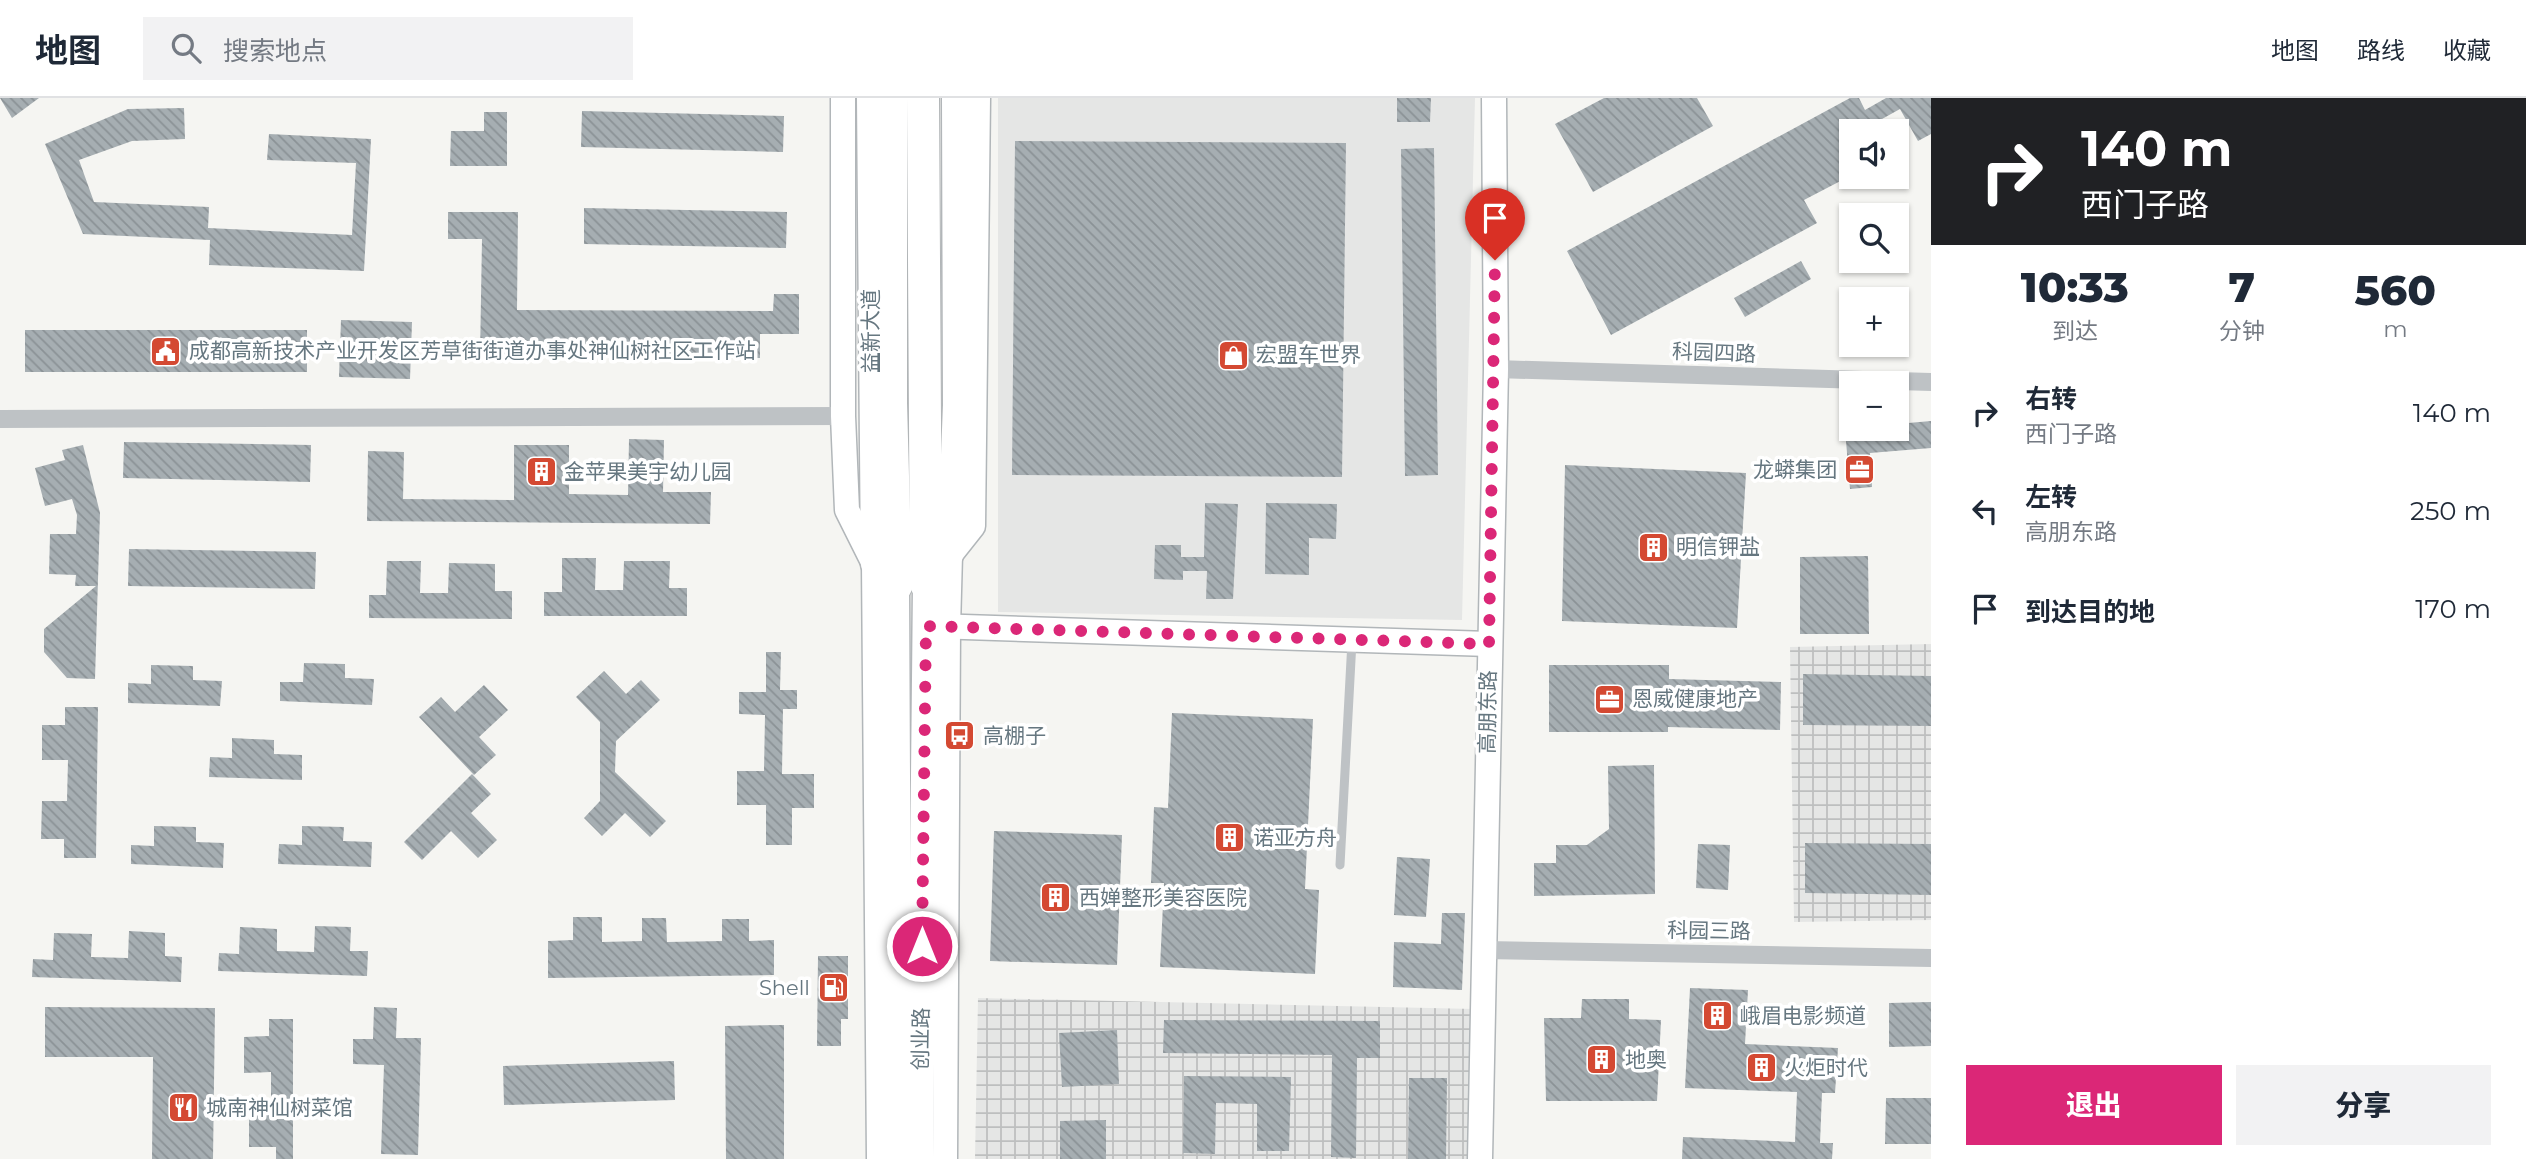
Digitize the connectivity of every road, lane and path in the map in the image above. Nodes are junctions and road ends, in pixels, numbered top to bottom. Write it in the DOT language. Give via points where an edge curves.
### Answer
graph roads {
  1 [pos="843,98"];
  2 [pos="870,98"];
  3 [pos="891,98"];
  4 [pos="923,98"];
  5 [pos="955,98"];
  6 [pos="978,98"];
  7 [pos="1494,98"];
  8 [pos="1496,369"];
  9 [pos="1931,382"];
  10 [pos="881,403"];
  11 [pos="941,404"];
  12 [pos="843,416"];
  13 [pos="0,419"];
  14 [pos="950,555"];
  15 [pos="899,578"];
  16 [pos="937,627"];
  17 [pos="1352,639"];
  18 [pos="1489,644"];
  19 [pos="1340,865"];
  20 [pos="1485,950"];
  21 [pos="1931,958"];
  22 [pos="879,1159"];
  23 [pos="899,1159"];
  24 [pos="920,1159"];
  25 [pos="945,1159"];
  26 [pos="1480,1159"];
  1 -- 12 [label="street"];
  2 -- 10 [label="main road, 益新大道"];
  3 -- 10 [label="highway"];
  4 -- 11 [label="highway"];
  5 -- 11 [label="main road"];
  6 -- 14 [label="street" via="973,526"];
  7 -- 8 [label="street, 高朋东路"];
  8 -- 9 [label="street, 科园四路"];
  8 -- 18 [label="street, 高朋东路"];
  10 -- 15 [label="highway"];
  11 -- 14 [label="main road"];
  11 -- 15 [label="highway"];
  12 -- 13 [label="street"];
  12 -- 15 [label="street" via="847,510"];
  14 -- 15 [label="main road"];
  14 -- 16 [label="street"];
  15 -- 16 [label="main road, 创业路"];
  15 -- 22 [label="street"];
  15 -- 23 [label="main road, 创业路"];
  16 -- 17 [label="street"];
  16 -- 24 [label="main road, 创业路"];
  16 -- 25 [label="street"];
  17 -- 18 [label="street"];
  17 -- 19 [label="lane"];
  18 -- 20 [label="street, 高朋东路"];
  20 -- 21 [label="street, 科园三路"];
  20 -- 26 [label="street, 高朋东路"];
}
